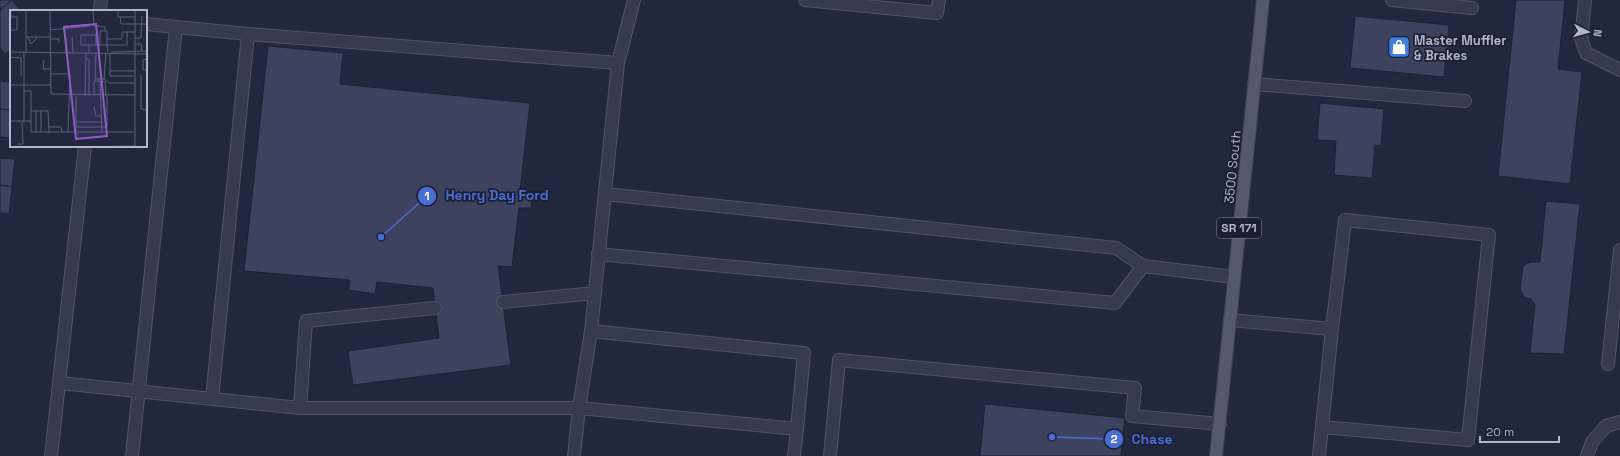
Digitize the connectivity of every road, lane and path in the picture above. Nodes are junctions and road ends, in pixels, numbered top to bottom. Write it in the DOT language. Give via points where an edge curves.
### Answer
graph roads {
  1 [pos="101,0"];
  2 [pos="634,0"];
  3 [pos="805,0"];
  4 [pos="939,0"];
  5 [pos="1263,0"];
  6 [pos="1392,0"];
  7 [pos="1585,0"];
  8 [pos="1472,8"];
  9 [pos="100,10"];
  10 [pos="147,24"];
  11 [pos="176,27"];
  12 [pos="248,34"];
  13 [pos="618,63"];
  14 [pos="1620,70"];
  15 [pos="1254,84"];
  16 [pos="1465,101"];
  17 [pos="85,147"];
  18 [pos="605,194"];
  19 [pos="1620,250"];
  20 [pos="598,254"];
  21 [pos="1143,266"];
  22 [pos="1234,277"];
  23 [pos="595,293"];
  24 [pos="503,302"];
  25 [pos="436,308"];
  26 [pos="1230,320"];
  27 [pos="1332,329"];
  28 [pos="591,330"];
  29 [pos="1608,364"];
  30 [pos="60,383"];
  31 [pos="138,391"];
  32 [pos="212,399"];
  33 [pos="300,408"];
  34 [pos="579,408"];
  35 [pos="1620,422"];
  36 [pos="1220,424"];
  37 [pos="1322,427"];
  38 [pos="797,429"];
  39 [pos="51,456"];
  40 [pos="132,456"];
  41 [pos="574,456"];
  42 [pos="794,456"];
  43 [pos="830,456"];
  44 [pos="1216,456"];
  45 [pos="1319,456"];
  46 [pos="1587,456"];
  1 -- 9 [label="lane"];
  2 -- 13 [label="lane"];
  3 -- 4 [label="lane" via="937,13"];
  5 -- 15 [label="main road, 3500 South / SR 171"];
  6 -- 8 [label="lane"];
  7 -- 14 [label="lane" via="1581,38 1586,53"];
  10 -- 11 [label="lane"];
  11 -- 12 [label="lane"];
  11 -- 31 [label="lane"];
  12 -- 13 [label="lane"];
  12 -- 32 [label="lane"];
  13 -- 18 [label="lane"];
  15 -- 16 [label="lane"];
  15 -- 22 [label="main road, 3500 South / SR 171"];
  17 -- 30 [label="lane"];
  18 -- 20 [label="lane"];
  18 -- 21 [label="lane" via="1116,248"];
  19 -- 29 [label="lane"];
  20 -- 21 [label="lane" via="1115,303"];
  20 -- 23 [label="lane"];
  21 -- 22 [label="lane"];
  22 -- 26 [label="main road, 3500 South / SR 171"];
  23 -- 24 [label="lane"];
  23 -- 28 [label="lane"];
  25 -- 33 [label="lane" via="306,321"];
  26 -- 27 [label="lane"];
  26 -- 36 [label="main road, 3500 South / SR 171"];
  27 -- 37 [label="lane"];
  27 -- 37 [label="lane" via="1345,220 1489,235 1468,440"];
  28 -- 34 [label="lane"];
  28 -- 38 [label="lane" via="804,353"];
  30 -- 31 [label="lane"];
  30 -- 39 [label="lane"];
  31 -- 32 [label="lane"];
  31 -- 40 [label="lane"];
  32 -- 33 [label="lane"];
  33 -- 34 [label="lane"];
  34 -- 38 [label="lane"];
  34 -- 41 [label="lane"];
  35 -- 46 [label="lane" via="1606,426 1592,442"];
  36 -- 43 [label="lane" via="1132,416 1135,388 839,360"];
  36 -- 44 [label="main road, 3500 South / SR 171"];
  37 -- 45 [label="lane"];
  38 -- 42 [label="lane"];
}
